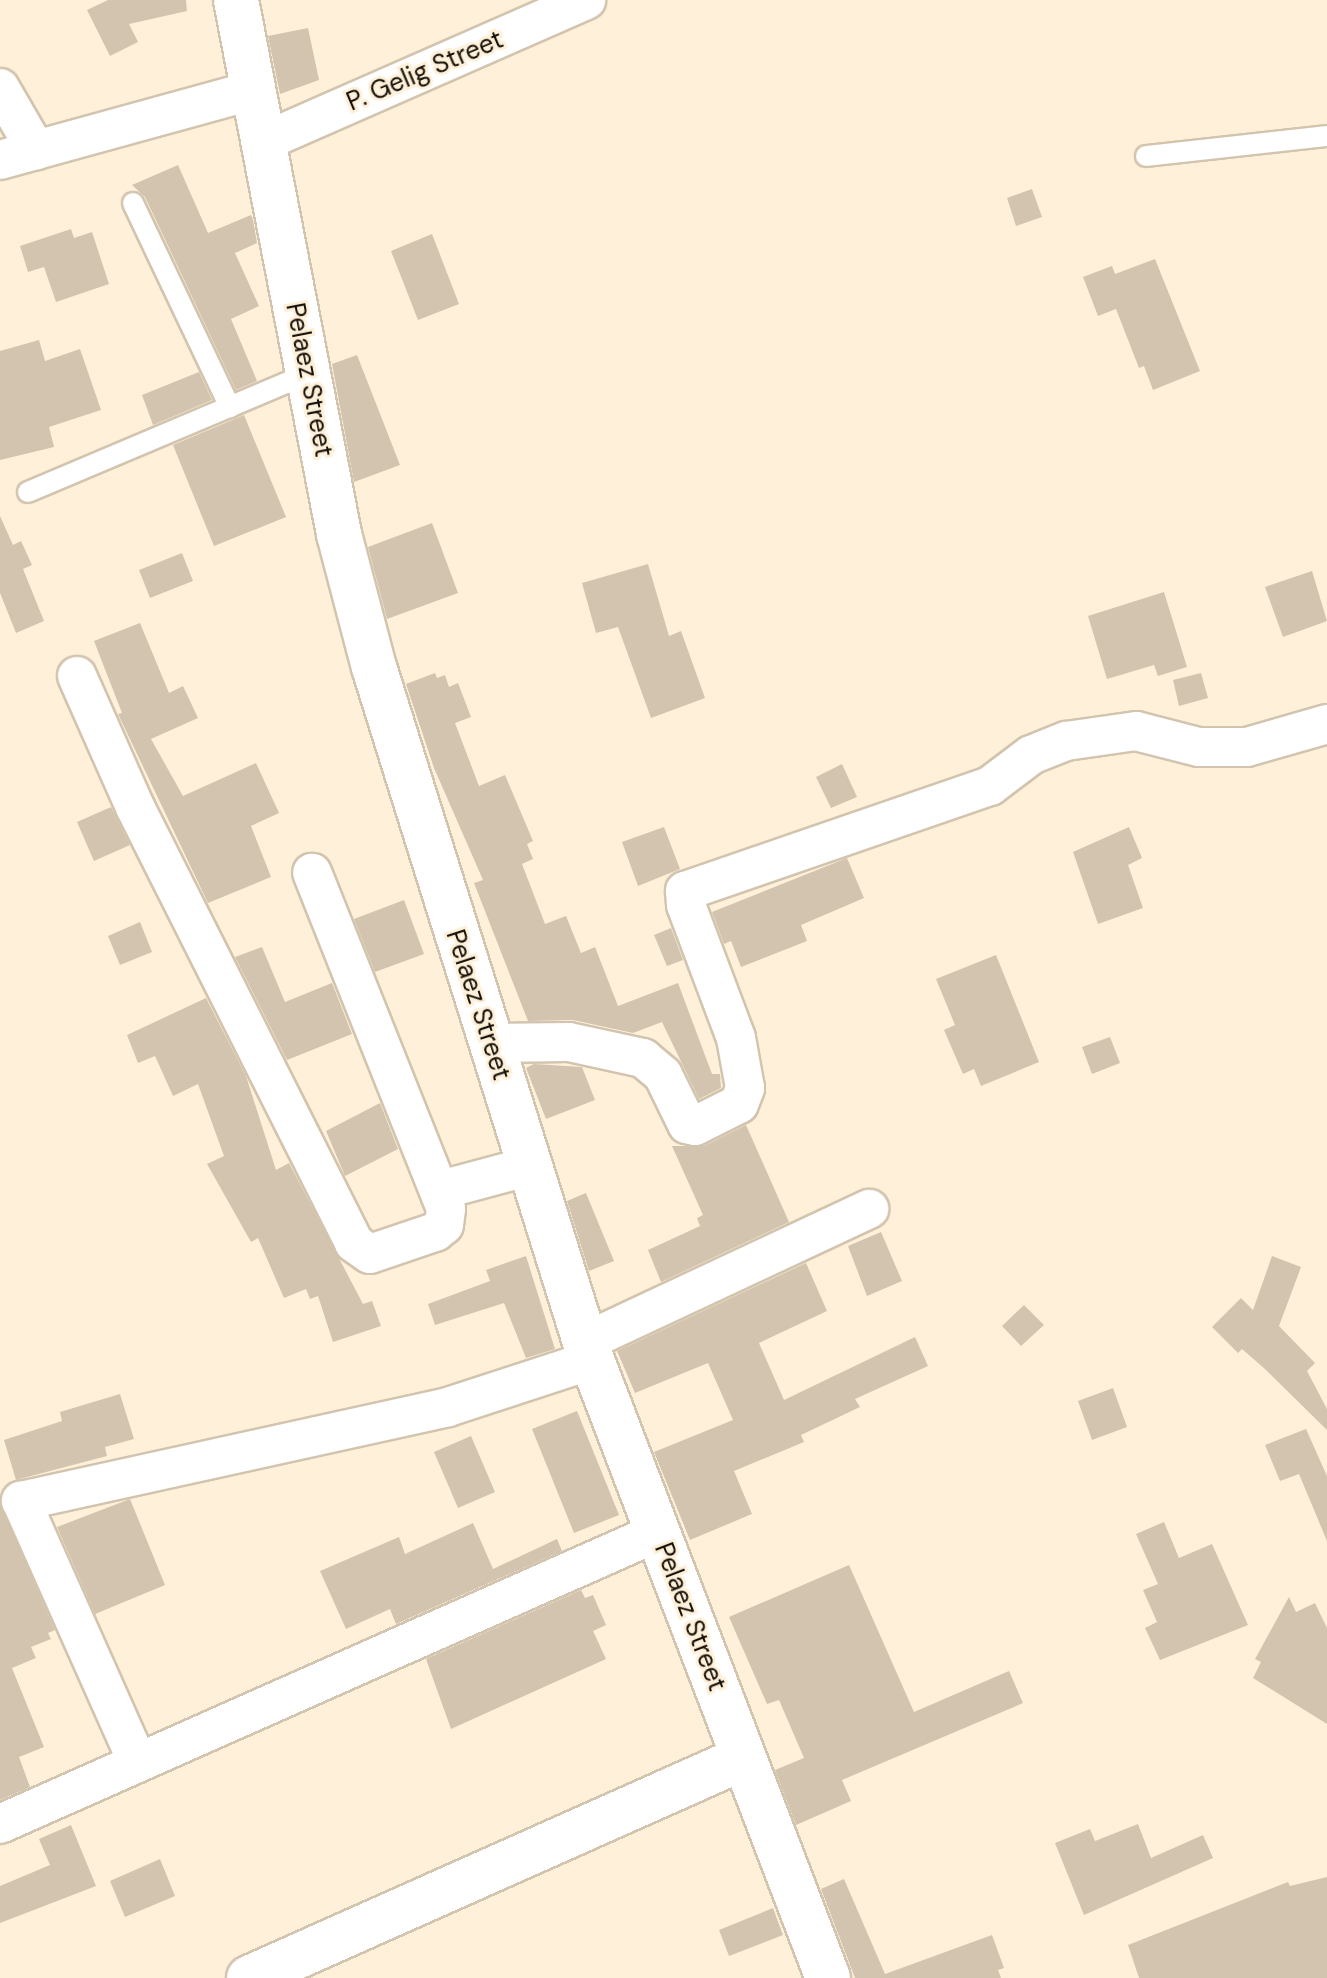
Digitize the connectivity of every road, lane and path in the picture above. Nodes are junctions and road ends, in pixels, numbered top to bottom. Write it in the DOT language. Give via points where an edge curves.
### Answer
graph roads {
  1 [pos="236,0"];
  2 [pos="586,0"];
  3 [pos="0,88"];
  4 [pos="254,90"];
  5 [pos="1327,136"];
  6 [pos="263,142"];
  7 [pos="36,150"];
  8 [pos="1146,156"];
  9 [pos="0,160"];
  10 [pos="133,203"];
  11 [pos="308,374"];
  12 [pos="230,407"];
  13 [pos="28,492"];
  14 [pos="77,676"];
  15 [pos="1327,724"];
  16 [pos="312,873"];
  17 [pos="490,1043"];
  18 [pos="530,1166"];
  19 [pos="441,1190"];
  20 [pos="869,1209"];
  21 [pos="589,1351"];
  22 [pos="658,1532"];
  23 [pos="743,1758"];
  24 [pos="137,1761"];
  25 [pos="0,1824"];
  26 [pos="249,1978"];
  27 [pos="828,1978"];
  1 -- 4 [label="street, Pelaez Street"];
  2 -- 6 [label="street, P. Gelig Street"];
  3 -- 7 [label="street"];
  4 -- 6 [label="street, Pelaez Street"];
  4 -- 7 [label="street"];
  5 -- 8 [label="lane"];
  6 -- 11 [label="street, Pelaez Street"];
  7 -- 9 [label="street"];
  10 -- 12 [label="lane"];
  11 -- 12 [label="lane"];
  11 -- 17 [label="street, Pelaez Street" via="339,534 374,667"];
  12 -- 13 [label="lane"];
  14 -- 19 [label="street" via="135,807 354,1243 370,1254 435,1232 444,1225"];
  15 -- 17 [label="street" via="1247,747 1199,747 1136,731 1066,741 1031,755 990,786 685,891 736,1038 745,1088 739,1104 695,1126 687,1124 663,1075 643,1058 569,1042"];
  16 -- 19 [label="street"];
  17 -- 18 [label="street, Pelaez Street"];
  18 -- 19 [label="street"];
  18 -- 21 [label="street, Pelaez Street"];
  20 -- 21 [label="street"];
  21 -- 22 [label="street, Pelaez Street"];
  21 -- 24 [label="street" via="448,1407 21,1501"];
  22 -- 23 [label="street, Pelaez Street"];
  22 -- 24 [label="street"];
  23 -- 26 [label="street"];
  23 -- 27 [label="street, Pelaez Street"];
  24 -- 25 [label="street"];
}
